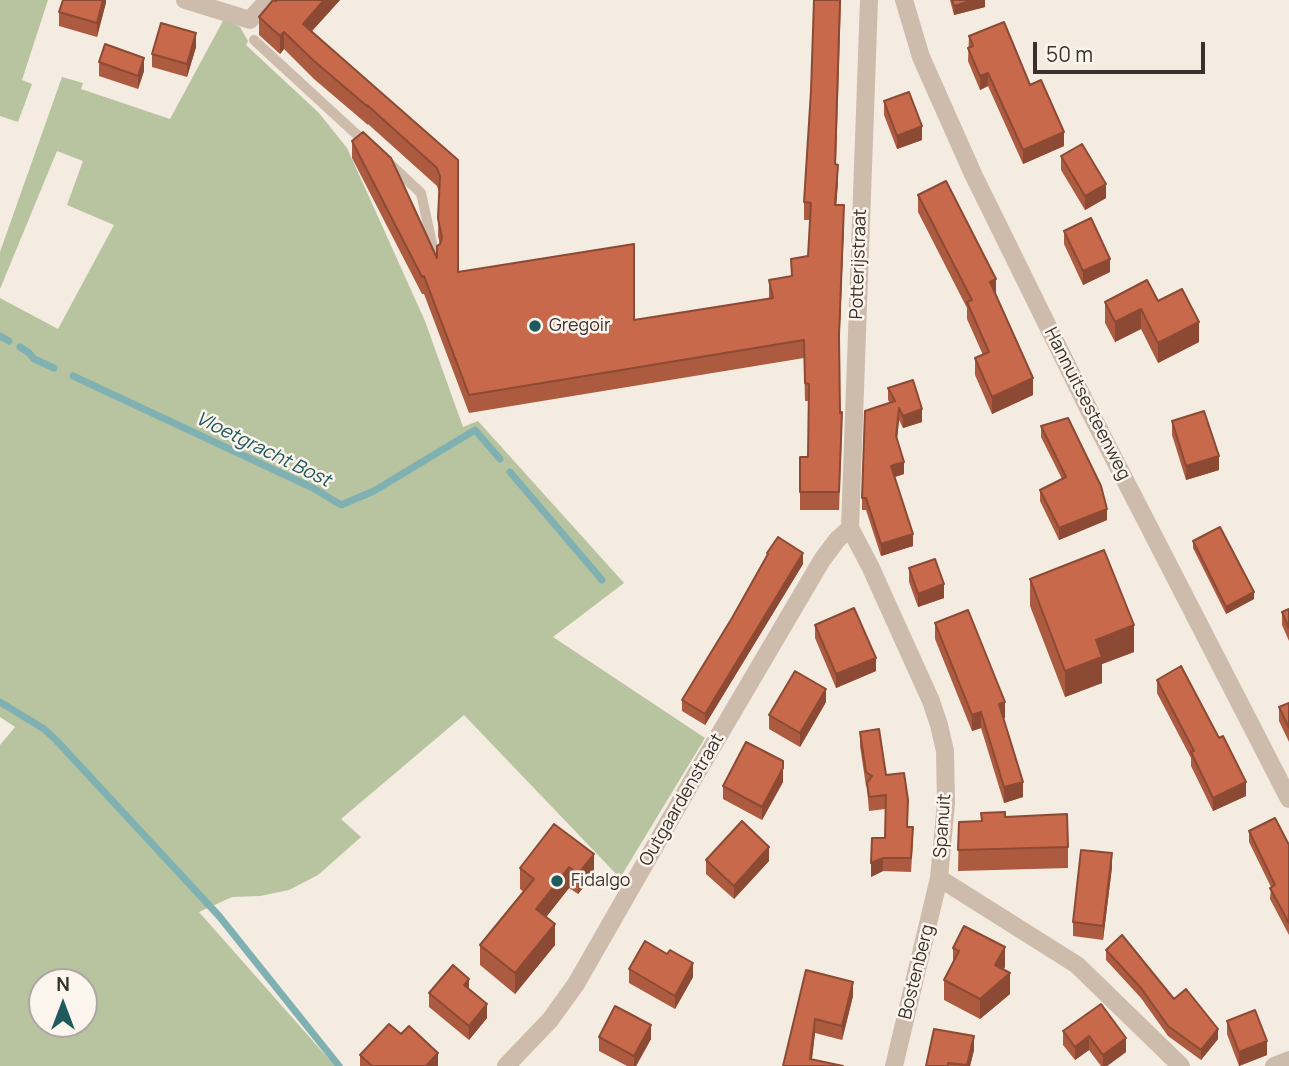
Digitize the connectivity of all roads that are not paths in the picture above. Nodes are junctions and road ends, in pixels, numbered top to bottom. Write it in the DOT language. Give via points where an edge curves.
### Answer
graph roads {
  1 [pos="185,0"];
  2 [pos="268,0"];
  3 [pos="869,0"];
  4 [pos="904,0"];
  5 [pos="254,40"];
  6 [pos="372,148"];
  7 [pos="382,157"];
  8 [pos="435,257"];
  9 [pos="850,528"];
  10 [pos="1289,799"];
  11 [pos="939,878"];
  12 [pos="1289,1060"];
  13 [pos="506,1066"];
  14 [pos="894,1066"];
  15 [pos="1181,1066"];
  16 [pos="1274,1066"];
  1 -- 2 [label="street" via="250,20"];
  3 -- 9 [label="street, Potterijstraat"];
  4 -- 10 [label="street, Hannuitsesteenweg" via="921,57 972,174"];
  5 -- 6 [label="lane"];
  7 -- 8 [label="lane" via="421,193"];
  9 -- 11 [label="street, Spanuit" via="939,725 945,751 946,803"];
  9 -- 13 [label="street, Outgaardenstraat" via="815,572 576,984 550,1020"];
  11 -- 14 [label="street, Bostenberg"];
  11 -- 15 [label="street, Spanuit" via="1077,965"];
  12 -- 16 [label="street"];
}
